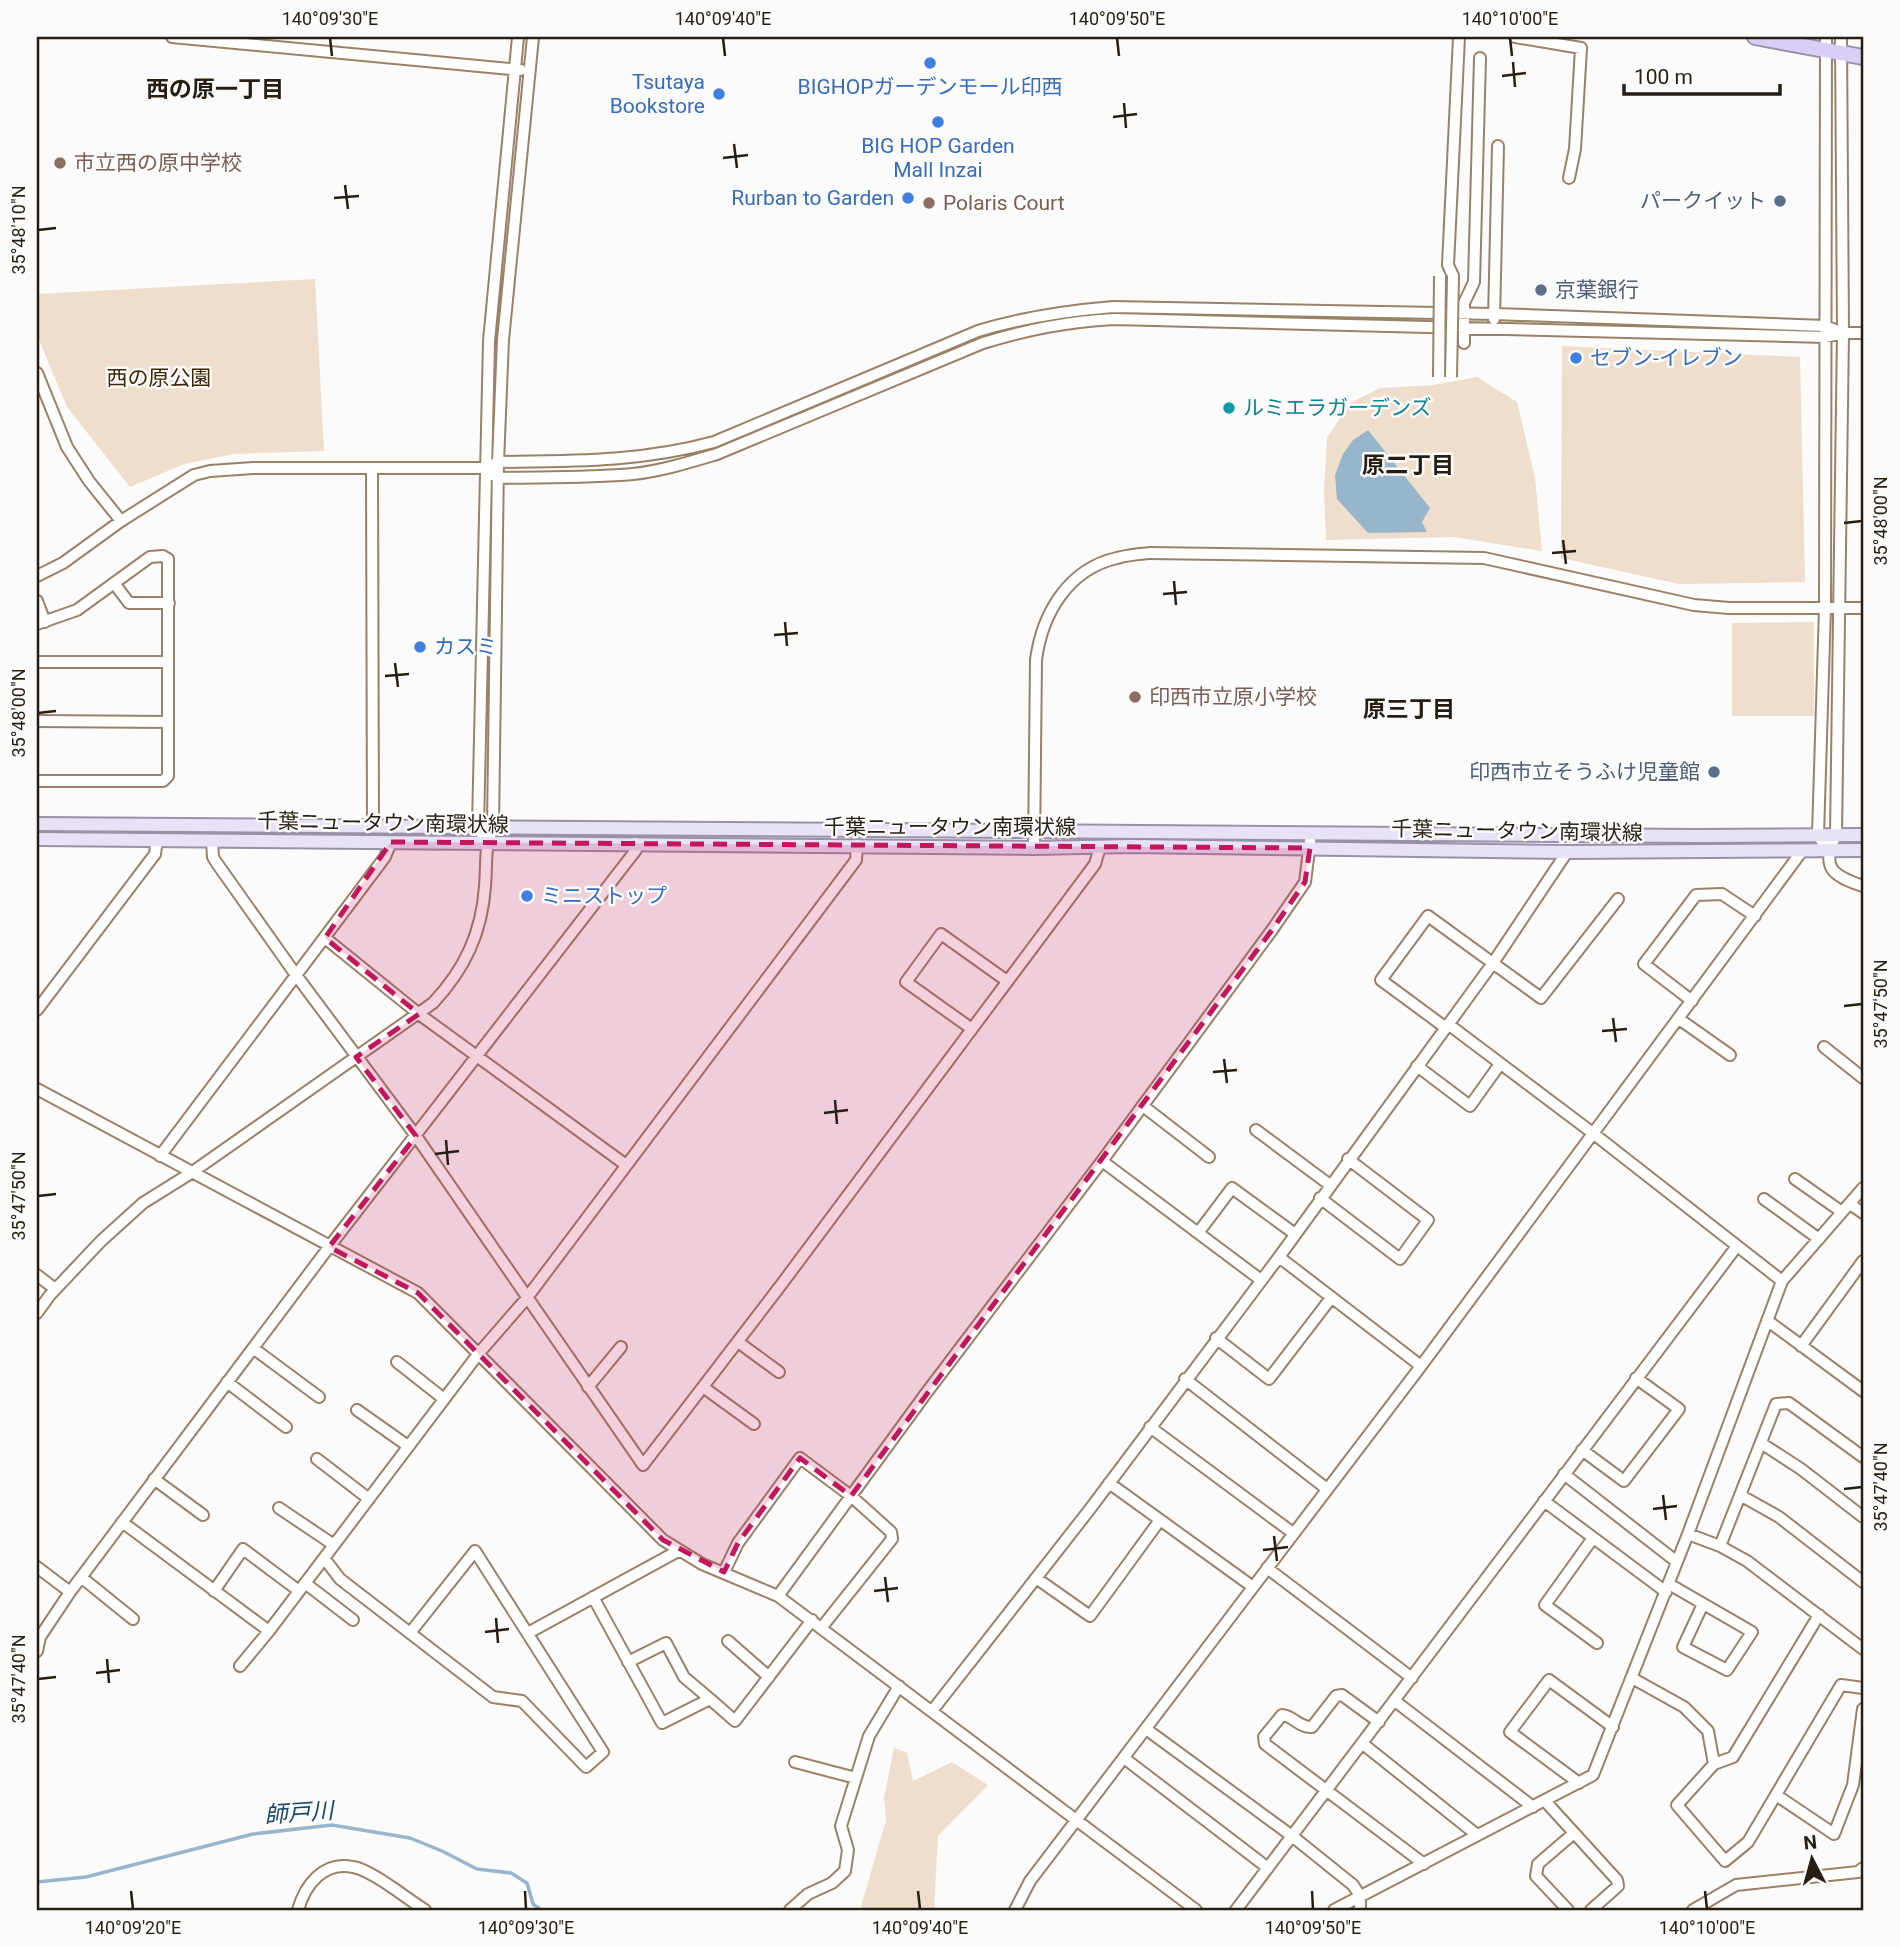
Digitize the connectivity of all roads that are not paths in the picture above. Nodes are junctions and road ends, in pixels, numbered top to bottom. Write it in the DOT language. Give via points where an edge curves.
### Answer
graph roads {
  1 [pos="172,37"];
  2 [pos="518,37"];
  3 [pos="533,37"];
  4 [pos="1459,37"];
  5 [pos="1515,37"];
  6 [pos="1755,37"];
  7 [pos="1826,44"];
  8 [pos="1841,45"];
  9 [pos="1863,57"];
  10 [pos="1480,58"];
  11 [pos="515,69"];
  12 [pos="529,71"];
  13 [pos="1498,146"];
  14 [pos="1569,178"];
  15 [pos="1451,271"];
  16 [pos="1464,313"];
  17 [pos="1495,314"];
  18 [pos="1464,328"];
  19 [pos="1494,329"];
  20 [pos="1825,332"];
  21 [pos="1843,333"];
  22 [pos="1863,334"];
  23 [pos="1464,343"];
  24 [pos="37,373"];
  25 [pos="498,461"];
  26 [pos="372,468"];
  27 [pos="484,468"];
  28 [pos="498,478"];
  29 [pos="121,521"];
  30 [pos="37,576"];
  31 [pos="114,583"];
  32 [pos="37,601"];
  33 [pos="169,603"];
  34 [pos="1839,607"];
  35 [pos="1825,608"];
  36 [pos="1863,608"];
  37 [pos="41,623"];
  38 [pos="37,662"];
  39 [pos="168,662"];
  40 [pos="37,721"];
  41 [pos="168,722"];
  42 [pos="37,781"];
  43 [pos="37,824"];
  44 [pos="373,827"];
  45 [pos="478,827"];
  46 [pos="493,827"];
  47 [pos="1034,831"];
  48 [pos="1311,834"];
  49 [pos="1818,835"];
  50 [pos="1836,835"];
  51 [pos="1863,835"];
  52 [pos="37,839"];
  53 [pos="157,839"];
  54 [pos="212,840"];
  55 [pos="391,842"];
  56 [pos="486,843"];
  57 [pos="635,843"];
  58 [pos="857,845"];
  59 [pos="1100,847"];
  60 [pos="1034,848"];
  61 [pos="1310,848"];
  62 [pos="1863,850"];
  63 [pos="1802,851"];
  64 [pos="1828,851"];
  65 [pos="1567,852"];
  66 [pos="1863,886"];
  67 [pos="1618,900"];
  68 [pos="1755,916"];
  69 [pos="325,938"];
  70 [pos="1493,963"];
  71 [pos="296,975"];
  72 [pos="1007,981"];
  73 [pos="1692,1001"];
  74 [pos="37,1010"];
  75 [pos="419,1014"];
  76 [pos="1679,1019"];
  77 [pos="1447,1026"];
  78 [pos="972,1029"];
  79 [pos="1824,1046"];
  80 [pos="1730,1055"];
  81 [pos="356,1057"];
  82 [pos="478,1058"];
  83 [pos="1500,1063"];
  84 [pos="1418,1066"];
  85 [pos="1863,1078"];
  86 [pos="37,1089"];
  87 [pos="1143,1106"];
  88 [pos="1256,1130"];
  89 [pos="1594,1134"];
  90 [pos="416,1136"];
  91 [pos="160,1156"];
  92 [pos="1209,1157"];
  93 [pos="1348,1159"];
  94 [pos="1102,1161"];
  95 [pos="626,1165"];
  96 [pos="191,1173"];
  97 [pos="1795,1179"];
  98 [pos="1330,1185"];
  99 [pos="1863,1188"];
  100 [pos="1320,1198"];
  101 [pos="1764,1199"];
  102 [pos="1846,1208"];
  103 [pos="1863,1213"];
  104 [pos="1198,1233"];
  105 [pos="1295,1234"];
  106 [pos="1819,1239"];
  107 [pos="1737,1246"];
  108 [pos="329,1247"];
  109 [pos="1279,1257"];
  110 [pos="1863,1261"];
  111 [pos="37,1275"];
  112 [pos="1261,1280"];
  113 [pos="1782,1281"];
  114 [pos="55,1289"];
  115 [pos="1331,1298"];
  116 [pos="526,1299"];
  117 [pos="37,1313"];
  118 [pos="1768,1321"];
  119 [pos="1216,1338"];
  120 [pos="738,1342"];
  121 [pos="1801,1346"];
  122 [pos="621,1347"];
  123 [pos="253,1348"];
  124 [pos="479,1353"];
  125 [pos="397,1362"];
  126 [pos="1421,1366"];
  127 [pos="779,1371"];
  128 [pos="1636,1378"];
  129 [pos="1185,1379"];
  130 [pos="227,1382"];
  131 [pos="588,1387"];
  132 [pos="703,1387"];
  133 [pos="1862,1389"];
  134 [pos="319,1397"];
  135 [pos="444,1399"];
  136 [pos="356,1410"];
  137 [pos="754,1424"];
  138 [pos="286,1427"];
  139 [pos="1150,1427"];
  140 [pos="1761,1443"];
  141 [pos="408,1446"];
  142 [pos="1582,1450"];
  143 [pos="1863,1457"];
  144 [pos="317,1459"];
  145 [pos="1564,1474"];
  146 [pos="154,1479"];
  147 [pos="1109,1483"];
  148 [pos="1327,1489"];
  149 [pos="1740,1494"];
  150 [pos="850,1496"];
  151 [pos="369,1499"];
  152 [pos="1544,1501"];
  153 [pos="279,1508"];
  154 [pos="203,1515"];
  155 [pos="1863,1517"];
  156 [pos="1160,1520"];
  157 [pos="122,1522"];
  158 [pos="1293,1533"];
  159 [pos="1688,1534"];
  160 [pos="1592,1538"];
  161 [pos="334,1545"];
  162 [pos="1720,1546"];
  163 [pos="678,1550"];
  164 [pos="324,1558"];
  165 [pos="1677,1562"];
  166 [pos="37,1567"];
  167 [pos="1267,1568"];
  168 [pos="724,1573"];
  169 [pos="81,1577"];
  170 [pos="1036,1578"];
  171 [pos="1863,1582"];
  172 [pos="302,1587"];
  173 [pos="1253,1587"];
  174 [pos="1667,1588"];
  175 [pos="214,1591"];
  176 [pos="71,1592"];
  177 [pos="778,1596"];
  178 [pos="593,1597"];
  179 [pos="1703,1604"];
  180 [pos="1819,1615"];
  181 [pos="133,1619"];
  182 [pos="353,1620"];
  183 [pos="812,1620"];
  184 [pos="822,1627"];
  185 [pos="269,1631"];
  186 [pos="410,1633"];
  187 [pos="527,1633"];
  188 [pos="38,1635"];
  189 [pos="728,1641"];
  190 [pos="1597,1643"];
  191 [pos="1863,1649"];
  192 [pos="37,1651"];
  193 [pos="628,1661"];
  194 [pos="240,1666"];
  195 [pos="769,1677"];
  196 [pos="1412,1678"];
  197 [pos="1632,1678"];
  198 [pos="899,1686"];
  199 [pos="1863,1688"];
  200 [pos="710,1699"];
  201 [pos="1395,1701"];
  202 [pos="1863,1709"];
  203 [pos="932,1712"];
  204 [pos="1379,1722"];
  205 [pos="1613,1727"];
  206 [pos="1146,1729"];
  207 [pos="1363,1744"];
  208 [pos="1124,1758"];
  209 [pos="795,1762"];
  210 [pos="1714,1764"];
  211 [pos="856,1777"];
  212 [pos="1579,1783"];
  213 [pos="1327,1791"];
  214 [pos="1776,1795"];
  215 [pos="1545,1801"];
  216 [pos="1533,1807"];
  217 [pos="1077,1820"];
  218 [pos="1574,1833"];
  219 [pos="1477,1835"];
  220 [pos="1292,1836"];
  221 [pos="1424,1864"];
  222 [pos="1268,1868"];
  223 [pos="1863,1868"];
  224 [pos="1360,1896"];
  225 [pos="298,1910"];
  226 [pos="425,1910"];
  227 [pos="790,1910"];
  228 [pos="1015,1910"];
  229 [pos="1196,1910"];
  230 [pos="1236,1910"];
  231 [pos="1334,1910"];
  232 [pos="1360,1910"];
  233 [pos="1568,1910"];
  234 [pos="1591,1910"];
  235 [pos="1693,1910"];
  1 -- 11 [label="street"];
  2 -- 11 [label="street"];
  3 -- 12 [label="street"];
  4 -- 15 [label="street"];
  5 -- 14 [label="street" via="1581,48"];
  6 -- 7 [label="highway"];
  7 -- 8 [label="highway"];
  7 -- 20 [label="street"];
  8 -- 9 [label="highway"];
  8 -- 21 [label="street"];
  10 -- 16 [label="street" via="1474,282"];
  11 -- 12 [label="street"];
  11 -- 27 [label="street" via="489,341"];
  12 -- 25 [label="street" via="503,340"];
  13 -- 17 [label="street"];
  15 -- 15 [label="street, bridge" via="1440,276 1439,377 1451,377"];
  16 -- 17 [label="street"];
  16 -- 18 [label="street"];
  16 -- 25 [label="street" via="1113,307 1067,311 978,331 714,442 680,451 626,459"];
  17 -- 19 [label="street"];
  17 -- 20 [label="street"];
  18 -- 19 [label="street"];
  18 -- 23 [label="street"];
  18 -- 28 [label="street" via="1114,319 1068,322 983,343 683,464 635,474"];
  19 -- 20 [label="street"];
  20 -- 21 [label="street"];
  20 -- 35 [label="street"];
  21 -- 22 [label="street"];
  21 -- 34 [label="street"];
  24 -- 29 [label="street" via="67,447"];
  25 -- 27 [label="street"];
  25 -- 28 [label="street"];
  26 -- 27 [label="street"];
  26 -- 29 [label="street" via="211,471 181,481"];
  26 -- 44 [label="street"];
  27 -- 28 [label="street"];
  27 -- 45 [label="street"];
  28 -- 46 [label="street"];
  29 -- 30 [label="street"];
  31 -- 33 [label="street" via="128,603"];
  31 -- 33 [label="street" via="150,557 163,556 169,564"];
  31 -- 37 [label="street" via="77,610"];
  32 -- 37 [label="street"];
  33 -- 39 [label="street"];
  34 -- 35 [label="street"];
  34 -- 36 [label="street"];
  34 -- 50 [label="street"];
  35 -- 47 [label="street" via="1694,605 1484,558 1150,553 1114,558 1083,573 1063,591 1039,636"];
  35 -- 49 [label="street"];
  38 -- 39 [label="street"];
  39 -- 41 [label="street"];
  40 -- 41 [label="street"];
  41 -- 42 [label="street" via="168,776 163,781"];
  43 -- 44 [label="main road, 千葉ニュータウン南環状線"];
  44 -- 45 [label="main road, 千葉ニュータウン南環状線"];
  45 -- 46 [label="main road, 千葉ニュータウン南環状線"];
  45 -- 56 [label="street"];
  46 -- 47 [label="main road, 千葉ニュータウン南環状線"];
  46 -- 56 [label="street"];
  47 -- 48 [label="main road, 千葉ニュータウン南環状線"];
  47 -- 60 [label="street"];
  48 -- 49 [label="main road, 千葉ニュータウン南環状線"];
  48 -- 61 [label="street"];
  49 -- 50 [label="main road, 千葉ニュータウン南環状線"];
  49 -- 64 [label="street"];
  50 -- 51 [label="main road, 千葉ニュータウン南環状線"];
  50 -- 64 [label="street"];
  52 -- 53 [label="main road, 千葉ニュータウン南環状線"];
  53 -- 54 [label="main road, 千葉ニュータウン南環状線"];
  53 -- 74 [label="street" via="155,854"];
  54 -- 55 [label="main road, 千葉ニュータウン南環状線"];
  54 -- 71 [label="street" via="216,862"];
  55 -- 56 [label="main road, 千葉ニュータウン南環状線"];
  55 -- 69 [label="street" via="385,857"];
  56 -- 57 [label="main road, 千葉ニュータウン南環状線"];
  56 -- 75 [label="street" via="478,932 463,966"];
  57 -- 58 [label="main road, 千葉ニュータウン南環状線"];
  57 -- 82 [label="street" via="636,850"];
  58 -- 60 [label="main road, 千葉ニュータウン南環状線"];
  58 -- 95 [label="street" via="856,860"];
  59 -- 60 [label="main road, 千葉ニュータウン南環状線"];
  59 -- 61 [label="main road, 千葉ニュータウン南環状線"];
  59 -- 72 [label="street" via="1095,864"];
  61 -- 65 [label="main road, 千葉ニュータウン南環状線"];
  61 -- 87 [label="street" via="1306,882"];
  62 -- 64 [label="main road, 千葉ニュータウン南環状線"];
  63 -- 64 [label="main road, 千葉ニュータウン南環状線"];
  63 -- 65 [label="main road, 千葉ニュータウン南環状線"];
  63 -- 68 [label="street"];
  64 -- 66 [label="street" via="1838,878"];
  65 -- 70 [label="street"];
  67 -- 70 [label="street" via="1541,998"];
  68 -- 73 [label="street"];
  68 -- 73 [label="street" via="1722,894 1696,895 1644,964"];
  69 -- 71 [label="street"];
  69 -- 75 [label="street"];
  70 -- 77 [label="street"];
  70 -- 77 [label="street" via="1428,916 1381,980"];
  71 -- 81 [label="street"];
  71 -- 91 [label="street"];
  72 -- 78 [label="street"];
  72 -- 78 [label="street" via="941,934 906,982"];
  73 -- 76 [label="street"];
  75 -- 81 [label="street"];
  75 -- 82 [label="street"];
  76 -- 80 [label="street"];
  76 -- 89 [label="street"];
  77 -- 83 [label="street"];
  77 -- 84 [label="street"];
  78 -- 120 [label="street"];
  79 -- 85 [label="street"];
  81 -- 90 [label="street"];
  81 -- 96 [label="street"];
  82 -- 90 [label="street"];
  82 -- 95 [label="street"];
  83 -- 84 [label="street" via="1470,1105"];
  83 -- 89 [label="street"];
  84 -- 93 [label="street"];
  86 -- 91 [label="street"];
  87 -- 92 [label="street"];
  87 -- 94 [label="street"];
  88 -- 98 [label="street"];
  89 -- 107 [label="street"];
  89 -- 126 [label="street"];
  90 -- 108 [label="street"];
  90 -- 116 [label="street"];
  91 -- 96 [label="street"];
  93 -- 98 [label="street"];
  93 -- 100 [label="street" via="1428,1220 1400,1259"];
  94 -- 104 [label="street"];
  94 -- 150 [label="street"];
  95 -- 116 [label="street"];
  96 -- 108 [label="street"];
  96 -- 114 [label="street" via="144,1203"];
  97 -- 102 [label="street"];
  98 -- 100 [label="street"];
  99 -- 102 [label="street"];
  100 -- 105 [label="street"];
  101 -- 106 [label="street"];
  102 -- 103 [label="street"];
  102 -- 106 [label="street"];
  104 -- 105 [label="street" via="1231,1188"];
  104 -- 112 [label="street"];
  105 -- 109 [label="street"];
  106 -- 113 [label="street"];
  107 -- 113 [label="street"];
  107 -- 128 [label="street"];
  108 -- 123 [label="street"];
  108 -- 124 [label="street" via="418,1293"];
  109 -- 112 [label="street"];
  109 -- 115 [label="street"];
  110 -- 121 [label="street"];
  111 -- 114 [label="street"];
  112 -- 119 [label="street"];
  113 -- 118 [label="street"];
  114 -- 117 [label="street"];
  115 -- 119 [label="street" via="1269,1379"];
  115 -- 126 [label="street"];
  116 -- 124 [label="street"];
  116 -- 131 [label="street"];
  118 -- 121 [label="street"];
  118 -- 159 [label="street"];
  119 -- 129 [label="street"];
  120 -- 127 [label="street"];
  120 -- 132 [label="street"];
  121 -- 133 [label="street"];
  122 -- 131 [label="street"];
  123 -- 130 [label="street"];
  123 -- 134 [label="street"];
  124 -- 135 [label="street"];
  124 -- 163 [label="street"];
  125 -- 135 [label="street"];
  126 -- 148 [label="street"];
  128 -- 142 [label="street"];
  128 -- 142 [label="street" via="1679,1409 1624,1481"];
  129 -- 139 [label="street"];
  129 -- 148 [label="street"];
  130 -- 138 [label="street"];
  130 -- 146 [label="street"];
  131 -- 132 [label="street" via="643,1465"];
  132 -- 137 [label="street"];
  135 -- 141 [label="street"];
  136 -- 141 [label="street"];
  139 -- 147 [label="street"];
  139 -- 158 [label="street"];
  140 -- 143 [label="street" via="1776,1404 1789,1402"];
  140 -- 149 [label="street"];
  140 -- 155 [label="street"];
  141 -- 151 [label="street"];
  142 -- 145 [label="street"];
  144 -- 151 [label="street"];
  145 -- 152 [label="street"];
  145 -- 165 [label="street"];
  146 -- 154 [label="street"];
  146 -- 157 [label="street"];
  147 -- 156 [label="street"];
  147 -- 170 [label="street"];
  148 -- 158 [label="street"];
  149 -- 162 [label="street"];
  149 -- 171 [label="street" via="1779,1517"];
  150 -- 168 [label="street" via="800,1458 738,1543"];
  150 -- 177 [label="street"];
  150 -- 184 [label="street" via="891,1532 892,1539"];
  151 -- 161 [label="street"];
  152 -- 160 [label="street"];
  152 -- 196 [label="street"];
  153 -- 161 [label="street"];
  156 -- 170 [label="street" via="1090,1616"];
  156 -- 173 [label="street"];
  157 -- 169 [label="street"];
  157 -- 175 [label="street"];
  158 -- 167 [label="street"];
  159 -- 162 [label="street"];
  159 -- 165 [label="street"];
  160 -- 174 [label="street"];
  160 -- 190 [label="street" via="1545,1605"];
  161 -- 164 [label="street"];
  162 -- 180 [label="street"];
  163 -- 168 [label="street"];
  163 -- 178 [label="street"];
  164 -- 172 [label="street"];
  164 -- 186 [label="street" via="340,1579"];
  165 -- 174 [label="street"];
  166 -- 176 [label="street"];
  167 -- 173 [label="street"];
  167 -- 196 [label="street"];
  168 -- 177 [label="street"];
  169 -- 176 [label="street"];
  169 -- 181 [label="street"];
  170 -- 203 [label="street"];
  172 -- 175 [label="street" via="243,1549"];
  172 -- 182 [label="street"];
  172 -- 185 [label="street"];
  173 -- 206 [label="street"];
  174 -- 179 [label="street"];
  174 -- 197 [label="street"];
  175 -- 185 [label="street"];
  176 -- 188 [label="street"];
  177 -- 183 [label="street"];
  178 -- 187 [label="street"];
  178 -- 193 [label="street"];
  179 -- 179 [label="street" via="1752,1632 1727,1670 1683,1647"];
  180 -- 191 [label="street"];
  180 -- 210 [label="street" via="1733,1758"];
  183 -- 184 [label="street"];
  183 -- 195 [label="street"];
  184 -- 198 [label="street"];
  185 -- 194 [label="street"];
  186 -- 187 [label="street" via="475,1551"];
  186 -- 187 [label="street" via="493,1697 522,1701 586,1767 603,1752"];
  188 -- 192 [label="street"];
  189 -- 195 [label="street"];
  193 -- 200 [label="street" via="666,1643 684,1677"];
  193 -- 200 [label="street" via="662,1723"];
  195 -- 200 [label="street" via="735,1721"];
  196 -- 201 [label="street"];
  197 -- 205 [label="street"];
  197 -- 210 [label="street" via="1684,1707 1708,1731"];
  198 -- 203 [label="street"];
  198 -- 211 [label="street" via="869,1736"];
  199 -- 214 [label="street" via="1842,1685"];
  201 -- 204 [label="street"];
  201 -- 216 [label="street"];
  202 -- 214 [label="street" via="1853,1785 1834,1834"];
  203 -- 217 [label="street"];
  204 -- 207 [label="street"];
  204 -- 213 [label="street" via="1342,1695 1336,1696 1312,1727 1304,1728 1282,1715 1264,1737 1265,1744"];
  205 -- 212 [label="street" via="1593,1775"];
  205 -- 212 [label="street" via="1549,1680 1510,1732"];
  206 -- 208 [label="street"];
  206 -- 220 [label="street"];
  207 -- 213 [label="street"];
  207 -- 219 [label="street"];
  208 -- 217 [label="street"];
  208 -- 222 [label="street"];
  209 -- 211 [label="street"];
  210 -- 214 [label="street" via="1677,1805 1725,1861 1748,1842"];
  211 -- 227 [label="street" via="841,1826 848,1850 845,1871"];
  212 -- 215 [label="street"];
  213 -- 220 [label="street"];
  213 -- 221 [label="street"];
  215 -- 216 [label="street"];
  215 -- 218 [label="street"];
  216 -- 219 [label="street"];
  217 -- 228 [label="street"];
  217 -- 229 [label="street"];
  218 -- 233 [label="street" via="1538,1864 1536,1876"];
  218 -- 234 [label="street" via="1617,1880 1618,1886"];
  219 -- 221 [label="street"];
  220 -- 222 [label="street"];
  220 -- 224 [label="street" via="1353,1885"];
  221 -- 224 [label="street"];
  222 -- 230 [label="street"];
  223 -- 235 [label="street" via="1735,1885"];
  224 -- 231 [label="street"];
  224 -- 232 [label="street"];
  225 -- 226 [label="street" via="315,1876 332,1868 353,1867"];
}
